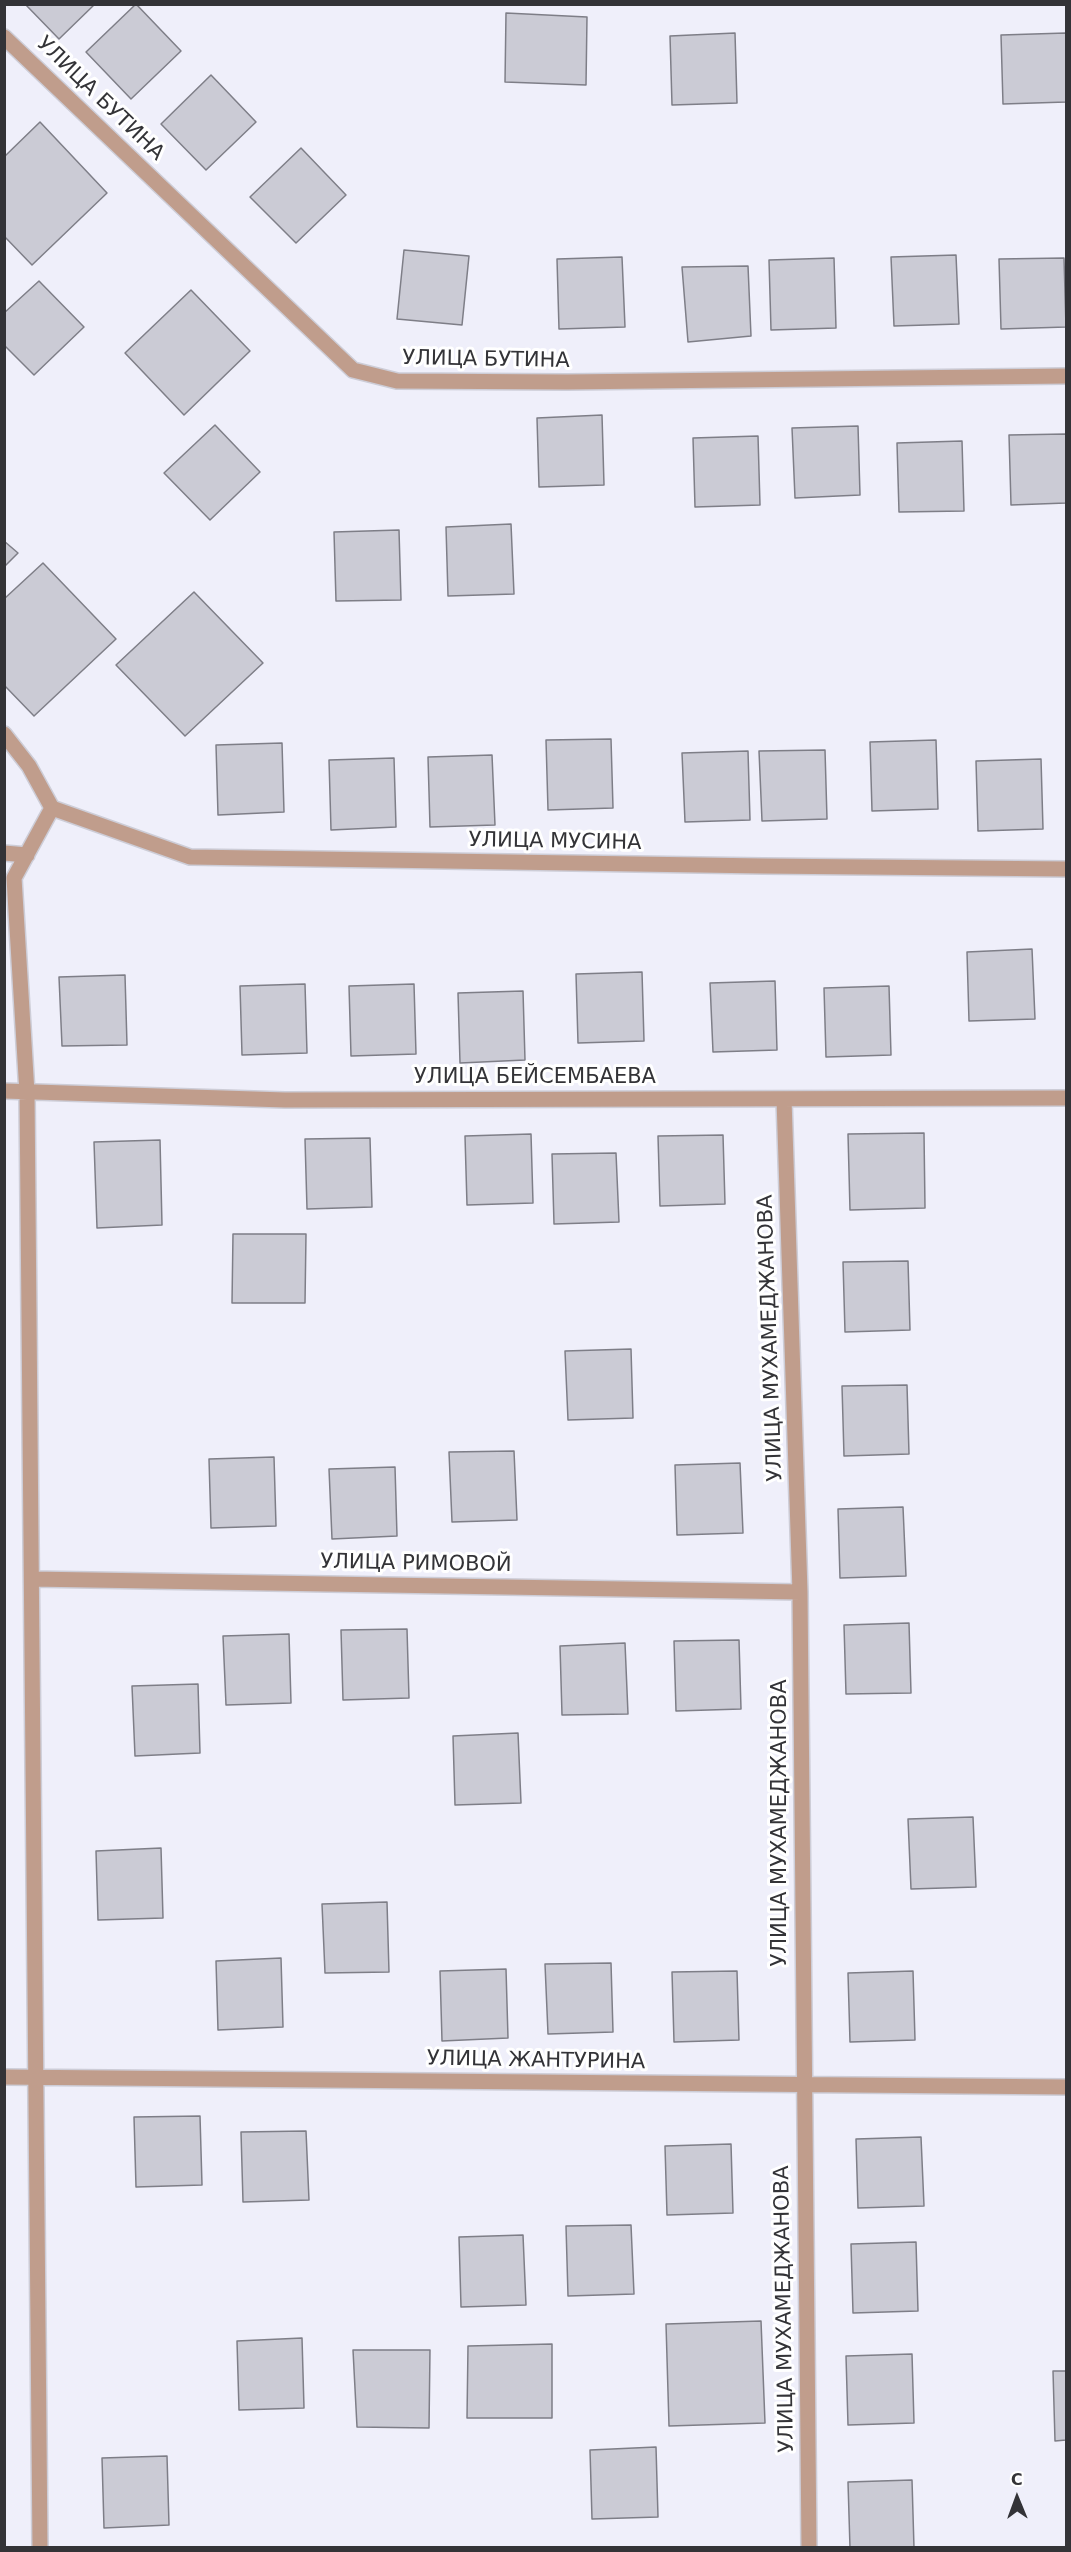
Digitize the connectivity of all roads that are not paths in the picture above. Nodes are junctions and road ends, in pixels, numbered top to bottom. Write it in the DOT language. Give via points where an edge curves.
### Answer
graph roads {
  1 [pos="4,37"];
  2 [pos="1066,376"];
  3 [pos="4,734"];
  4 [pos="52,807"];
  5 [pos="4,853"];
  6 [pos="27,855"];
  7 [pos="1066,868"];
  8 [pos="4,1091"];
  9 [pos="27,1093"];
  10 [pos="1066,1098"];
  11 [pos="784,1099"];
  12 [pos="32,1579"];
  13 [pos="800,1592"];
  14 [pos="4,2077"];
  15 [pos="37,2077"];
  16 [pos="804,2085"];
  17 [pos="1066,2087"];
  18 [pos="40,2547"];
  19 [pos="809,2547"];
  1 -- 2 [label="street, УЛИЦА БУТИНА" via="353,370 396,381"];
  3 -- 4 [label="street" via="29,766"];
  4 -- 6 [label="street"];
  4 -- 7 [label="street, УЛИЦА МУСИНА" via="190,856"];
  5 -- 6 [label="street"];
  6 -- 9 [label="street" via="14,878"];
  8 -- 9 [label="street, УЛИЦА БЕЙСЕМБАЕВА"];
  9 -- 11 [label="street, УЛИЦА БЕЙСЕМБАЕВА" via="285,1100"];
  9 -- 12 [label="street"];
  10 -- 11 [label="street, УЛИЦА БЕЙСЕМБАЕВА"];
  11 -- 13 [label="street, УЛИЦА МУХАМЕДЖАНОВА"];
  12 -- 13 [label="street, УЛИЦА РИМОВОЙ"];
  12 -- 15 [label="street"];
  13 -- 16 [label="street, УЛИЦА МУХАМЕДЖАНОВА"];
  14 -- 15 [label="street, УЛИЦА ЖАНТУРИНА"];
  15 -- 16 [label="street, УЛИЦА ЖАНТУРИНА"];
  15 -- 18 [label="street"];
  16 -- 17 [label="street, УЛИЦА ЖАНТУРИНА"];
  16 -- 19 [label="street, УЛИЦА МУХАМЕДЖАНОВА"];
}
